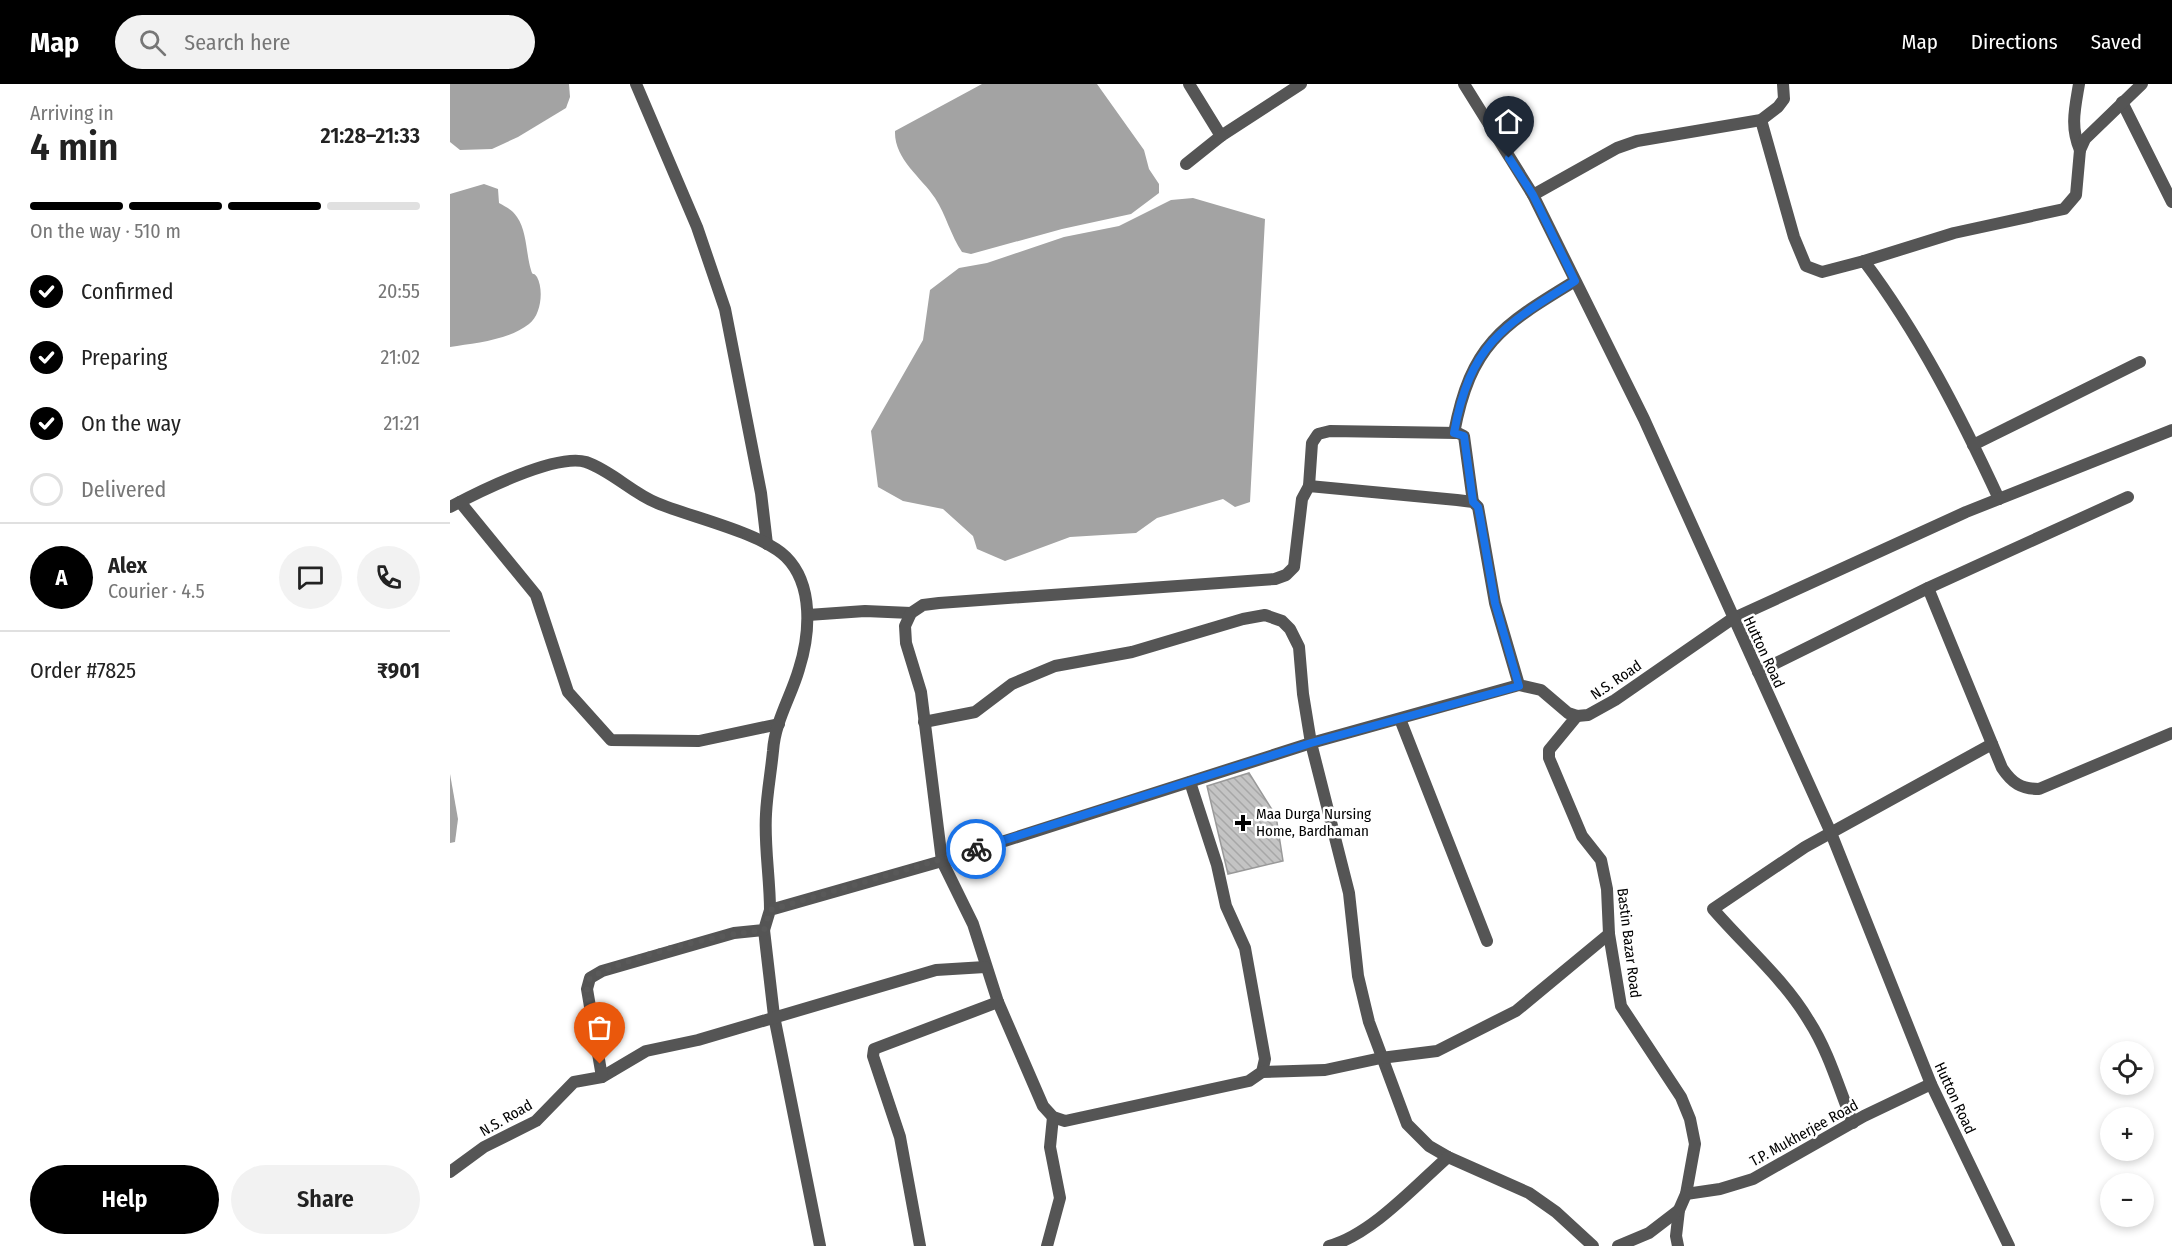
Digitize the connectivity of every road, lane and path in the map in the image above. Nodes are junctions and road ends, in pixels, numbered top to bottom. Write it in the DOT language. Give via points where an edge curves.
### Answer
graph roads {
  1 [pos="636,84"];
  2 [pos="1189,84"];
  3 [pos="1301,84"];
  4 [pos="1464,84"];
  5 [pos="1783,84"];
  6 [pos="2079,84"];
  7 [pos="2142,84"];
  8 [pos="1282,89"];
  9 [pos="2122,102"];
  10 [pos="1761,120"];
  11 [pos="1221,136"];
  12 [pos="2080,150"];
  13 [pos="1186,164"];
  14 [pos="1533,195"];
  15 [pos="2172,202"];
  16 [pos="1864,261"];
  17 [pos="1575,281"];
  18 [pos="2140,362"];
  19 [pos="2172,430"];
  20 [pos="1454,433"];
  21 [pos="1973,445"];
  22 [pos="1309,486"];
  23 [pos="2128,497"];
  24 [pos="1999,499"];
  25 [pos="1473,502"];
  26 [pos="455,504"];
  27 [pos="767,544"];
  28 [pos="1928,588"];
  29 [pos="910,613"];
  30 [pos="808,615"];
  31 [pos="1732,619"];
  32 [pos="1758,672"];
  33 [pos="1519,686"];
  34 [pos="1577,716"];
  35 [pos="1400,718"];
  36 [pos="924,722"];
  37 [pos="779,724"];
  38 [pos="2172,733"];
  39 [pos="1311,743"];
  40 [pos="1992,744"];
  41 [pos="1191,782"];
  42 [pos="1831,833"];
  43 [pos="942,861"];
  44 [pos="770,910"];
  45 [pos="764,930"];
  46 [pos="1609,934"];
  47 [pos="1487,941"];
  48 [pos="985,967"];
  49 [pos="998,1002"];
  50 [pos="774,1016"];
  51 [pos="1381,1058"];
  52 [pos="1262,1072"];
  53 [pos="602,1077"];
  54 [pos="1931,1084"];
  55 [pos="1053,1117"];
  56 [pos="1853,1123"];
  57 [pos="1448,1157"];
  58 [pos="450,1172"];
  59 [pos="1686,1194"];
  60 [pos="1679,1210"];
  61 [pos="820,1246"];
  62 [pos="920,1246"];
  63 [pos="1047,1246"];
  64 [pos="1329,1246"];
  65 [pos="1593,1246"];
  66 [pos="1618,1246"];
  67 [pos="1678,1246"];
  68 [pos="2009,1246"];
  1 -- 27 [label="street" via="697,227 725,309 761,493"];
  2 -- 11 [label="street"];
  3 -- 8 [label="street"];
  4 -- 14 [label="street, Hutton Road"];
  5 -- 10 [label="street" via="1784,99"];
  6 -- 12 [label="street" via="2073,134"];
  7 -- 9 [label="street"];
  8 -- 11 [label="street"];
  9 -- 12 [label="street" via="2094,129"];
  9 -- 15 [label="street"];
  10 -- 14 [label="street" via="1637,141 1617,148"];
  10 -- 16 [label="street" via="1806,266 1822,273"];
  11 -- 13 [label="street"];
  12 -- 16 [label="street" via="2076,195 2064,209 1954,233"];
  14 -- 17 [label="street, Hutton Road"];
  16 -- 21 [label="street" via="1940,380"];
  17 -- 20 [label="street" via="1519,315 1478,358 1461,396"];
  17 -- 31 [label="street, Hutton Road" via="1644,419"];
  18 -- 21 [label="street"];
  19 -- 24 [label="street, N.S. Road"];
  20 -- 22 [label="street" via="1318,434 1312,443"];
  20 -- 25 [label="street" via="1464,436"];
  21 -- 24 [label="street"];
  22 -- 25 [label="street"];
  22 -- 29 [label="street" via="1302,499 1294,567 1275,579 939,603 923,605"];
  23 -- 28 [label="street"];
  24 -- 31 [label="street, N.S. Road"];
  25 -- 33 [label="street" via="1478,507 1495,603"];
  26 -- 27 [label="street" via="522,474 575,460 588,463 647,499"];
  26 -- 37 [label="street" via="536,595 568,692 611,740 699,741"];
  27 -- 30 [label="street" via="785,555 798,570"];
  28 -- 32 [label="street"];
  28 -- 40 [label="street"];
  29 -- 30 [label="street"];
  29 -- 36 [label="street" via="905,626 906,643 921,692"];
  30 -- 37 [label="street" via="800,669"];
  31 -- 32 [label="street, Hutton Road"];
  31 -- 34 [label="street, N.S. Road" via="1598,711"];
  32 -- 42 [label="street, Hutton Road"];
  33 -- 34 [label="street" via="1541,690"];
  33 -- 35 [label="street"];
  34 -- 46 [label="street, Bastin Bazar Road" via="1549,750 1549,758 1582,836 1601,860"];
  35 -- 39 [label="street"];
  35 -- 47 [label="street"];
  36 -- 39 [label="street" via="975,712 1034,672 1132,652 1265,615 1282,621 1299,647"];
  36 -- 43 [label="street"];
  37 -- 44 [label="street" via="766,815"];
  38 -- 40 [label="street" via="2039,789 2025,789 2011,781"];
  39 -- 41 [label="street"];
  39 -- 51 [label="street" via="1349,892 1358,976"];
  40 -- 42 [label="street"];
  41 -- 43 [label="street"];
  41 -- 52 [label="street" via="1226,906 1245,948 1265,1059"];
  42 -- 54 [label="street, Hutton Road"];
  42 -- 56 [label="street" via="1768,870 1713,909 1792,995 1810,1022"];
  43 -- 44 [label="street"];
  43 -- 48 [label="street" via="973,924"];
  44 -- 45 [label="street"];
  45 -- 50 [label="street"];
  45 -- 53 [label="street" via="734,933 627,962 590,978 587,989"];
  46 -- 51 [label="street" via="1516,1011 1437,1051"];
  46 -- 59 [label="street, Bastin Bazar Road" via="1621,1006 1681,1097 1690,1119 1695,1144"];
  48 -- 49 [label="street"];
  48 -- 50 [label="street, N.S. Road" via="936,970 831,1003"];
  49 -- 55 [label="street" via="1043,1106"];
  49 -- 62 [label="street" via="874,1049 900,1137"];
  50 -- 53 [label="street, N.S. Road" via="646,1052"];
  50 -- 61 [label="street"];
  51 -- 52 [label="street" via="1325,1071"];
  51 -- 57 [label="street" via="1407,1124"];
  52 -- 55 [label="street" via="1249,1081 1159,1102 1065,1121"];
  53 -- 58 [label="street, N.S. Road" via="574,1082 536,1121 484,1148"];
  54 -- 56 [label="street, T.P. Mukherjee Road"];
  54 -- 68 [label="street, Hutton Road"];
  55 -- 63 [label="street" via="1050,1147 1060,1198"];
  56 -- 59 [label="street, T.P. Mukherjee Road" via="1753,1179"];
  57 -- 64 [label="street" via="1382,1215"];
  57 -- 65 [label="street" via="1529,1193"];
  59 -- 60 [label="street, Bastin Bazar Road"];
  60 -- 66 [label="street" via="1649,1233"];
  60 -- 67 [label="street, Bastin Bazar Road"];
}
